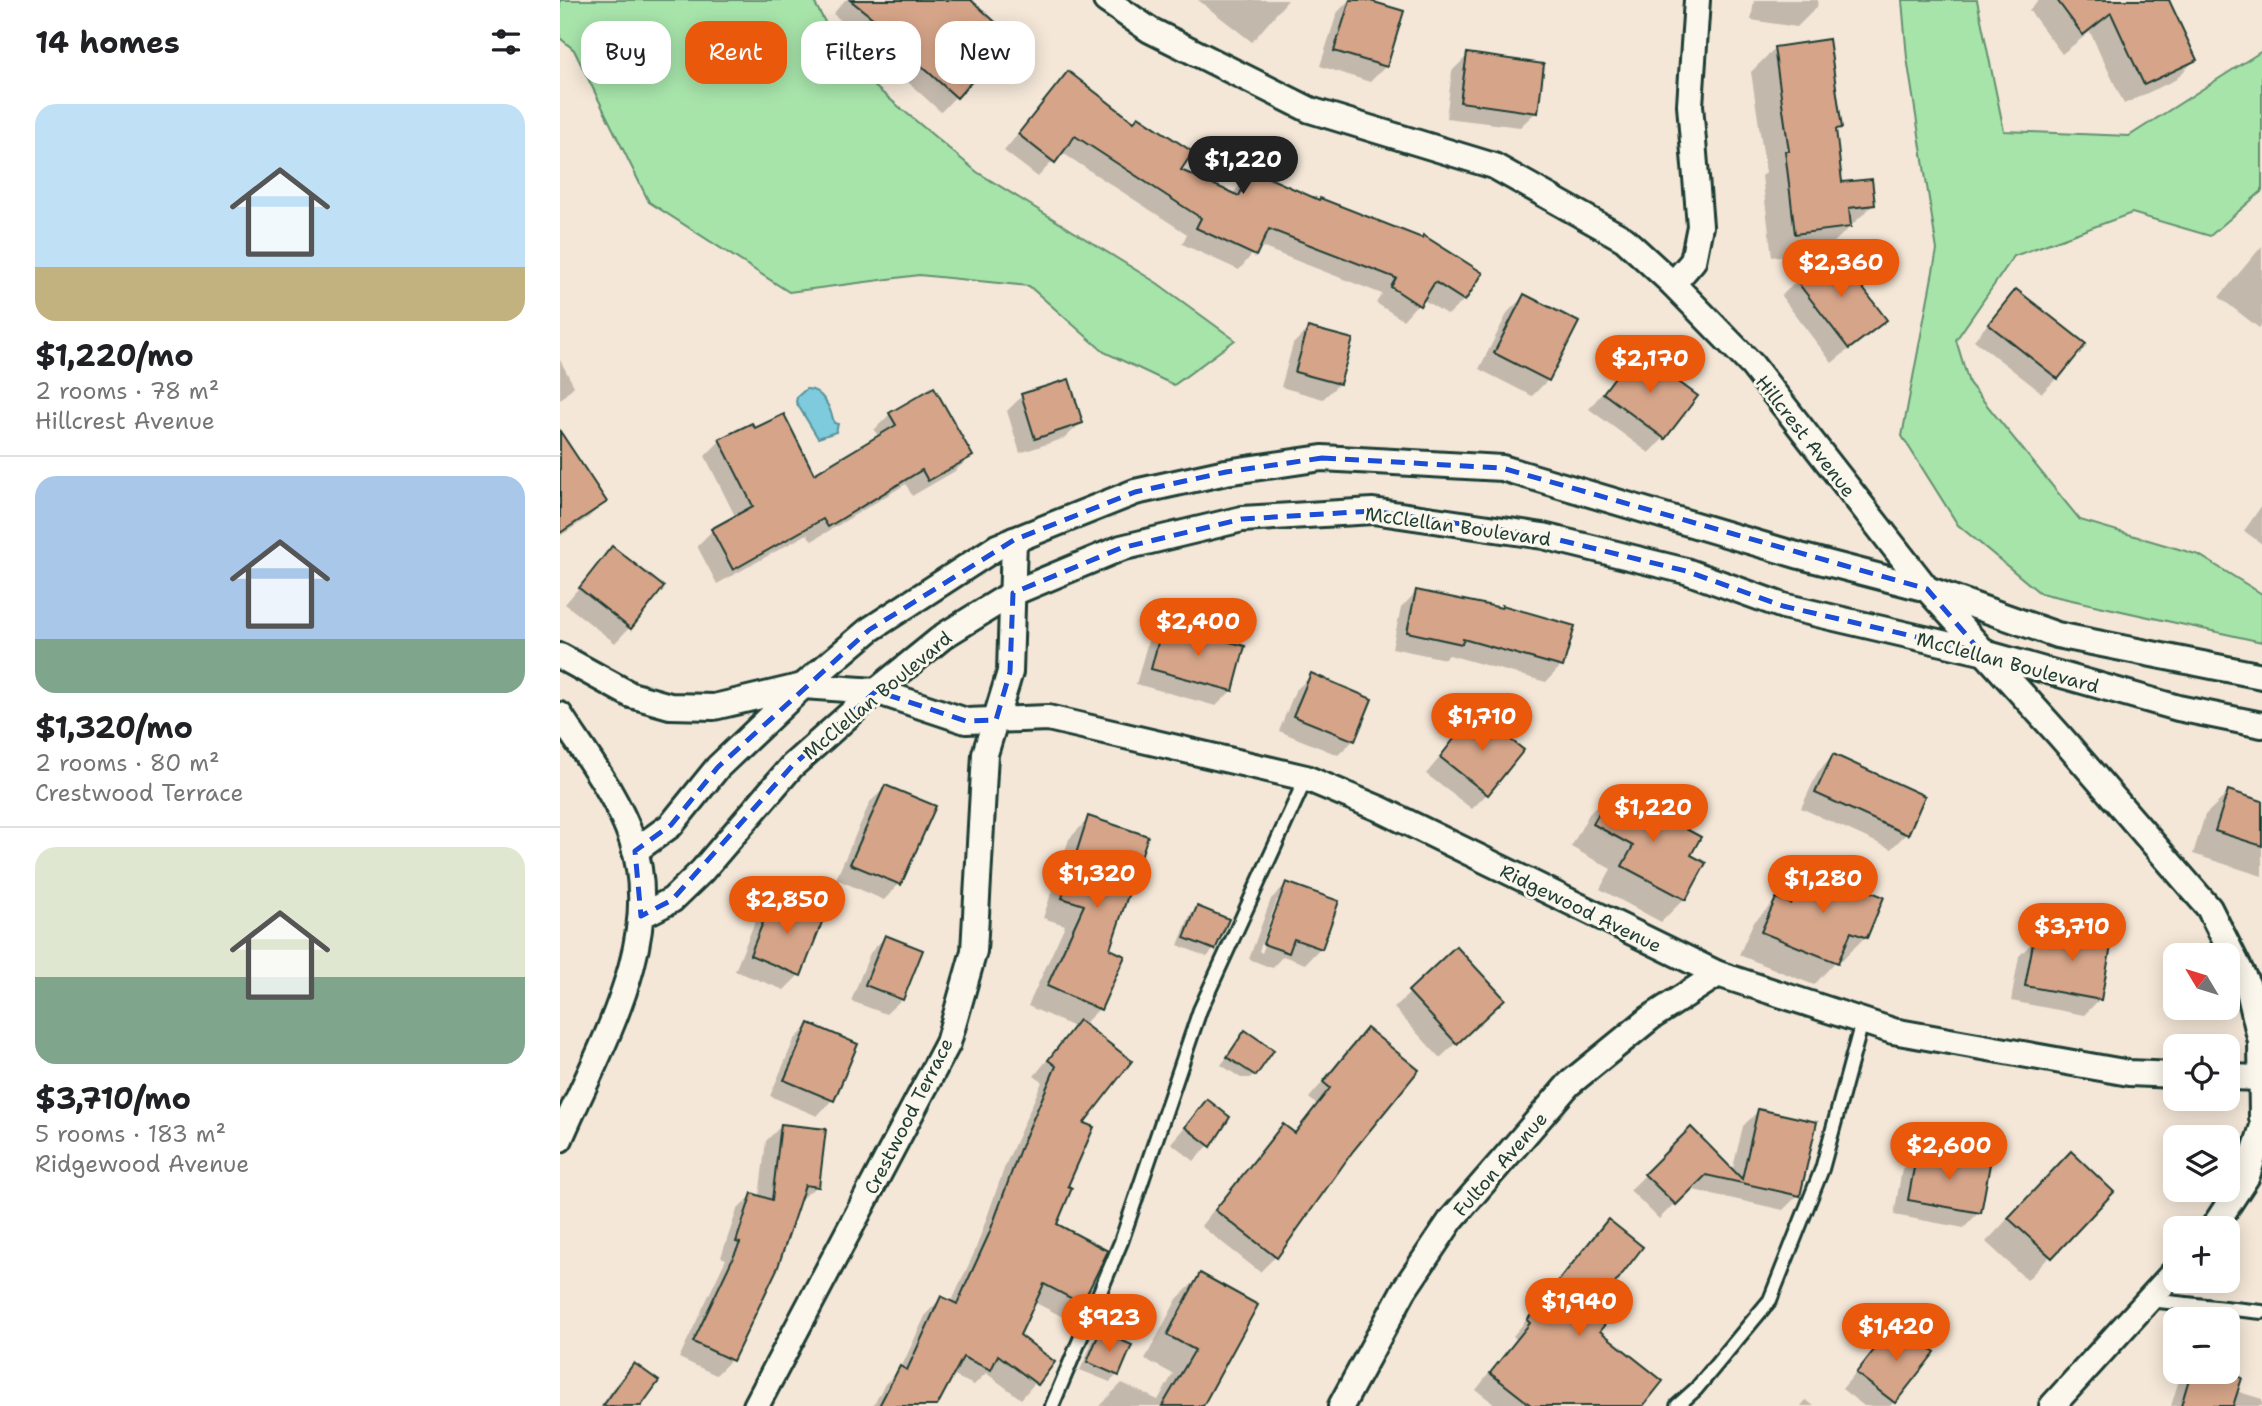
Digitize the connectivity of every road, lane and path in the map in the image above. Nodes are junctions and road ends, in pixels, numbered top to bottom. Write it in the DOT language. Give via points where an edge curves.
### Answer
graph roads {
  1 [pos="1106,0"];
  2 [pos="1698,0"];
  3 [pos="1673,284"];
  4 [pos="1014,540"];
  5 [pos="1927,589"];
  6 [pos="1013,593"];
  7 [pos="1981,652"];
  8 [pos="560,656"];
  9 [pos="2262,676"];
  10 [pos="803,686"];
  11 [pos="876,691"];
  12 [pos="560,715"];
  13 [pos="996,720"];
  14 [pos="2262,725"];
  15 [pos="1306,778"];
  16 [pos="635,851"];
  17 [pos="641,916"];
  18 [pos="1718,974"];
  19 [pos="1862,1022"];
  20 [pos="2163,1074"];
  21 [pos="2240,1077"];
  22 [pos="2262,1078"];
  23 [pos="2262,1118"];
  24 [pos="2262,1129"];
  25 [pos="560,1139"];
  26 [pos="2221,1216"];
  27 [pos="2163,1284"];
  28 [pos="2149,1300"];
  29 [pos="2262,1312"];
  30 [pos="756,1406"];
  31 [pos="1052,1406"];
  32 [pos="1341,1406"];
  33 [pos="1676,1406"];
  34 [pos="2052,1406"];
  1 -- 3 [label="street, Hillcrest Avenue" via="1150,30 1310,110 1494,166 1624,239"];
  2 -- 3 [label="street" via="1690,105 1700,226 1693,261"];
  3 -- 5 [label="street, Hillcrest Avenue" via="1752,365"];
  4 -- 5 [label="street, McClellan Boulevard" via="1135,492 1322,458 1502,468"];
  4 -- 6 [label="street"];
  4 -- 10 [label="street, McClellan Boulevard" via="869,630"];
  5 -- 7 [label="street, Hillcrest Avenue"];
  5 -- 9 [label="street, McClellan Boulevard" via="2057,635"];
  6 -- 7 [label="street, McClellan Boulevard" via="1121,548 1181,532 1242,519 1373,511 1543,536 1686,571 1783,606"];
  6 -- 11 [label="street, McClellan Boulevard" via="945,635"];
  6 -- 13 [label="street" via="1010,672"];
  7 -- 14 [label="street, McClellan Boulevard" via="2178,708"];
  7 -- 22 [label="street, Hillcrest Avenue" via="2209,908 2249,986 2261,1042"];
  8 -- 10 [label="street, McClellan Boulevard" via="631,695 670,706 715,707"];
  10 -- 11 [label="street, Ridgewood Avenue"];
  10 -- 16 [label="street, McClellan Boulevard" via="718,767 671,825"];
  11 -- 13 [label="street, Ridgewood Avenue" via="966,722"];
  11 -- 17 [label="street, McClellan Boulevard" via="792,766 672,900"];
  12 -- 16 [label="street" via="619,811"];
  13 -- 15 [label="street, Ridgewood Avenue" via="1048,718"];
  13 -- 30 [label="street, Crestwood Terrace" via="985,754 974,951 948,1043"];
  15 -- 18 [label="street, Ridgewood Avenue" via="1380,808"];
  15 -- 31 [label="lane" via="1200,1010 1121,1242"];
  16 -- 17 [label="street" via="642,887"];
  17 -- 25 [label="street" via="631,973"];
  18 -- 19 [label="street, Ridgewood Avenue"];
  18 -- 32 [label="street, Fulton Avenue" via="1650,1018 1569,1084 1451,1220 1404,1290"];
  19 -- 20 [label="street, Ridgewood Avenue" via="2129,1073"];
  19 -- 33 [label="lane" via="1822,1169 1770,1300 1696,1389"];
  21 -- 22 [label="street"];
  22 -- 23 [label="street, Hillcrest Avenue"];
  24 -- 26 [label="street" via="2246,1176"];
  27 -- 28 [label="street"];
  28 -- 29 [label="lane"];
  28 -- 34 [label="street"];
}
